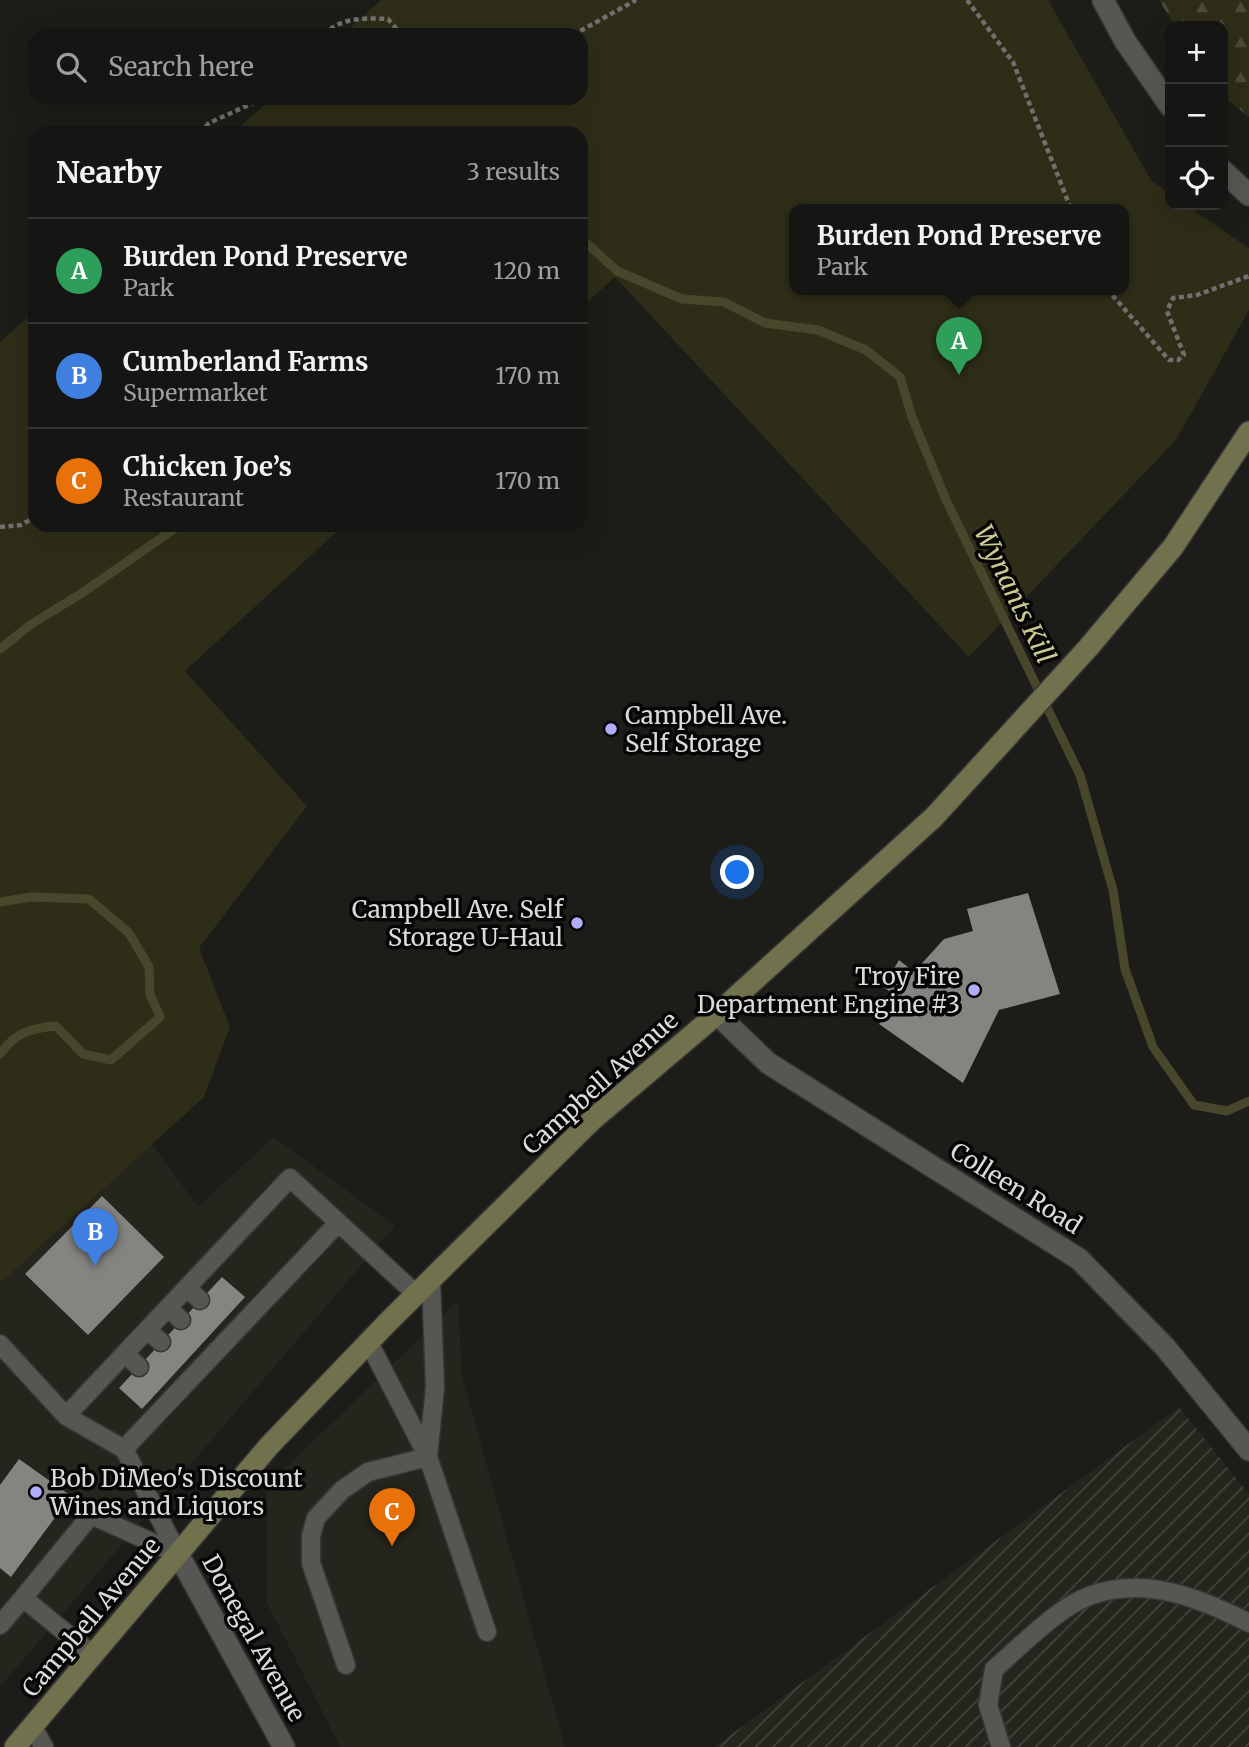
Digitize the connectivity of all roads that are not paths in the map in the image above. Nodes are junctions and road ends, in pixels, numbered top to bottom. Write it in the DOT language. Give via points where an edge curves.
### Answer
graph roads {
  1 [pos="1103,0"];
  2 [pos="1165,99"];
  3 [pos="1228,176"];
  4 [pos="1249,195"];
  5 [pos="1249,432"];
  6 [pos="717,1014"];
  7 [pos="338,1223"];
  8 [pos="423,1287"];
  9 [pos="147,1330"];
  10 [pos="161,1342"];
  11 [pos="369,1343"];
  12 [pos="0,1344"];
  13 [pos="125,1354"];
  14 [pos="139,1367"];
  15 [pos="66,1416"];
  16 [pos="124,1449"];
  17 [pos="1249,1450"];
  18 [pos="428,1457"];
  19 [pos="178,1555"];
  20 [pos="23,1598"];
  21 [pos="1249,1623"];
  22 [pos="0,1625"];
  23 [pos="487,1632"];
  24 [pos="93,1655"];
  25 [pos="345,1665"];
  26 [pos="32,1726"];
  27 [pos="15,1747"];
  28 [pos="44,1747"];
  29 [pos="284,1747"];
  30 [pos="1001,1747"];
  1 -- 2 [label="street"];
  3 -- 4 [label="street"];
  5 -- 6 [label="street, Campbell Avenue" via="1173,547 934,817"];
  6 -- 8 [label="street, Campbell Avenue" via="592,1120"];
  6 -- 17 [label="street, Colleen Road" via="768,1063 1079,1259 1165,1347"];
  7 -- 8 [label="lane"];
  7 -- 9 [label="lane" via="290,1178 175,1314"];
  7 -- 16 [label="lane" via="210,1346"];
  8 -- 11 [label="street, Campbell Avenue"];
  8 -- 18 [label="lane" via="435,1387"];
  9 -- 10 [label="lane"];
  9 -- 13 [label="lane"];
  11 -- 18 [label="lane"];
  11 -- 19 [label="street, Campbell Avenue" via="269,1446"];
  12 -- 15 [label="lane"];
  13 -- 14 [label="lane"];
  13 -- 15 [label="lane"];
  15 -- 16 [label="lane"];
  16 -- 19 [label="lane"];
  18 -- 23 [label="lane"];
  18 -- 25 [label="lane" via="368,1472 342,1490 316,1518 310,1536 312,1563"];
  19 -- 20 [label="lane" via="91,1515"];
  19 -- 24 [label="street, Campbell Avenue"];
  19 -- 29 [label="street, Donegal Avenue"];
  20 -- 22 [label="lane"];
  20 -- 24 [label="lane"];
  21 -- 30 [label="lane" via="1203,1600 1132,1585 1087,1597 994,1669 988,1705"];
  24 -- 26 [label="street, Campbell Avenue"];
  26 -- 27 [label="street, Campbell Avenue"];
  26 -- 28 [label="lane"];
}
